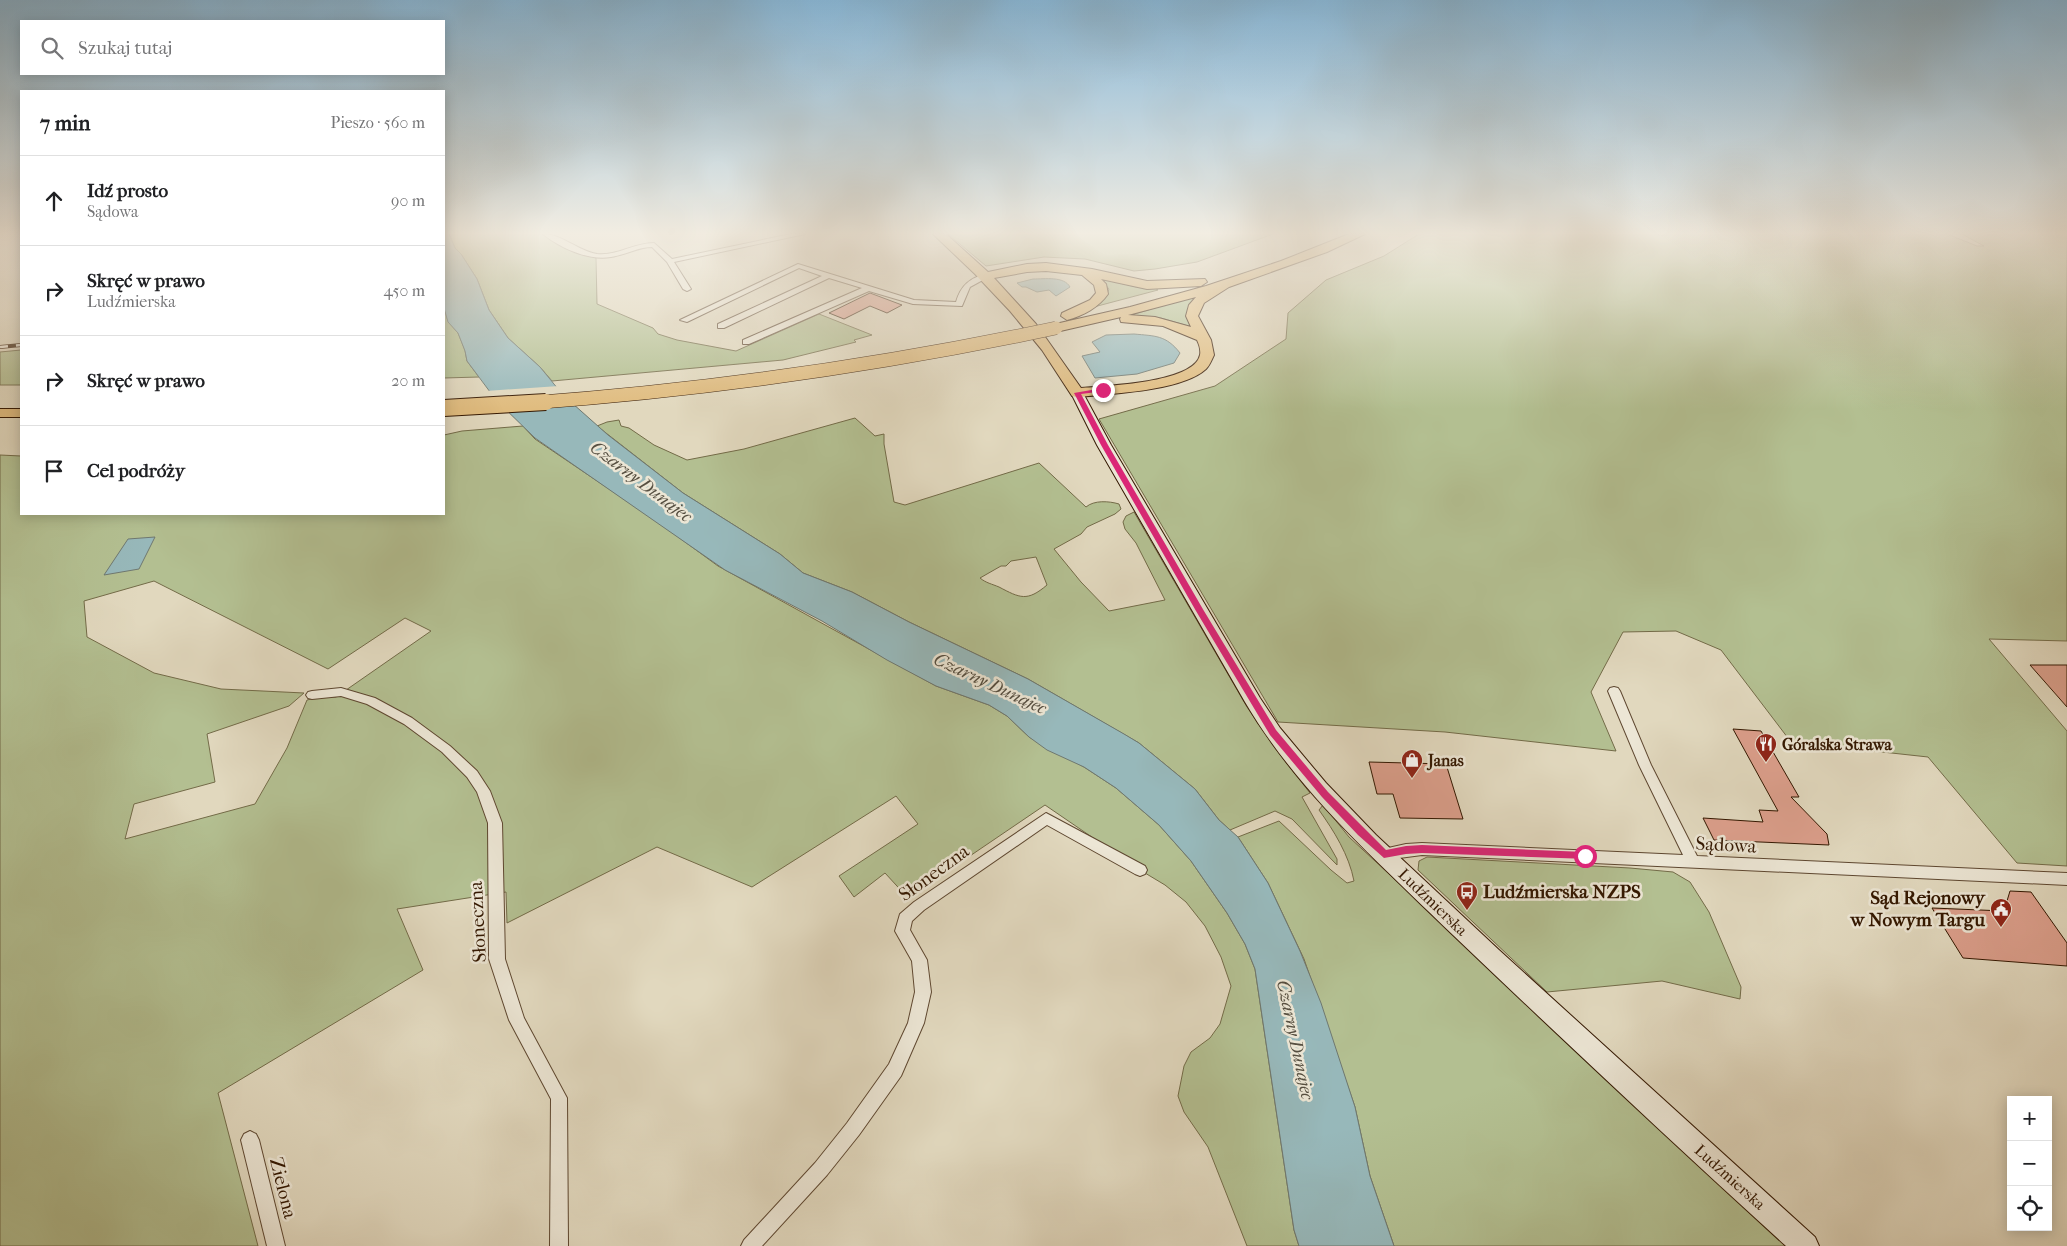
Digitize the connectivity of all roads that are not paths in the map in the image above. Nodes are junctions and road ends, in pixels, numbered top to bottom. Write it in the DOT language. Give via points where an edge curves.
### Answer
graph roads {
  1 [pos="743,292"];
  2 [pos="793,292"];
  3 [pos="860,292"];
  4 [pos="882,292"];
  5 [pos="962,292"];
  6 [pos="1001,292"];
  7 [pos="1102,292"];
  8 [pos="1161,292"];
  9 [pos="1193,292"];
  10 [pos="1211,292"];
  11 [pos="1067,316"];
  12 [pos="684,320"];
  13 [pos="1052,324"];
  14 [pos="1080,324"];
  15 [pos="722,326"];
  16 [pos="1201,336"];
  17 [pos="746,342"];
  18 [pos="1077,393"];
  19 [pos="445,398"];
  20 [pos="0,404"];
  21 [pos="20,404"];
  22 [pos="445,408"];
  23 [pos="0,413"];
  24 [pos="20,413"];
  25 [pos="1614,691"];
  26 [pos="312,695"];
  27 [pos="1384,854"];
  28 [pos="1693,862"];
  29 [pos="1140,870"];
  30 [pos="2067,880"];
  31 [pos="250,1140"];
  32 [pos="276,1246"];
  33 [pos="559,1246"];
  34 [pos="750,1246"];
  35 [pos="1806,1246"];
  1 -- 12 [label="street"];
  2 -- 15 [label="street"];
  3 -- 17 [label="street"];
  4 -- 5 [label="street" via="913,302 959,304"];
  6 -- 18 [label="main road, Ludźmierska" via="1053,354"];
  7 -- 11 [label="main road" via="1094,303"];
  8 -- 11 [label="main road"];
  9 -- 14 [label="main road"];
  10 -- 16 [label="main road" via="1192,310"];
  11 -- 13 [label="main road"];
  13 -- 14 [label="main road"];
  13 -- 19 [label="main road" via="760,370 597,388"];
  13 -- 22 [label="main road, bridge" via="915,358 787,377 614,396"];
  14 -- 16 [label="main road" via="1120,319 1154,320"];
  16 -- 18 [label="main road" via="1207,357 1200,368 1186,376 1166,382"];
  18 -- 27 [label="main road, Ludźmierska" via="1262,716 1325,795"];
  20 -- 21 [label="main road"];
  23 -- 24 [label="main road"];
  25 -- 28 [label="street"];
  26 -- 33 [label="street, Słoneczna" via="341,692 371,701 401,717 446,749 472,774 483,791 495,822 497,959 517,1020 559,1098"];
  27 -- 28 [label="street, Sądowa" via="1422,849"];
  27 -- 35 [label="main road, Ludźmierska" via="1545,1009"];
  28 -- 30 [label="street, Sądowa"];
  29 -- 34 [label="street, Słoneczna" via="1046,818 905,918 902,931 920,960 923,992 916,1022 895,1070 821,1169"];
  31 -- 32 [label="street, Zielona"];
}
